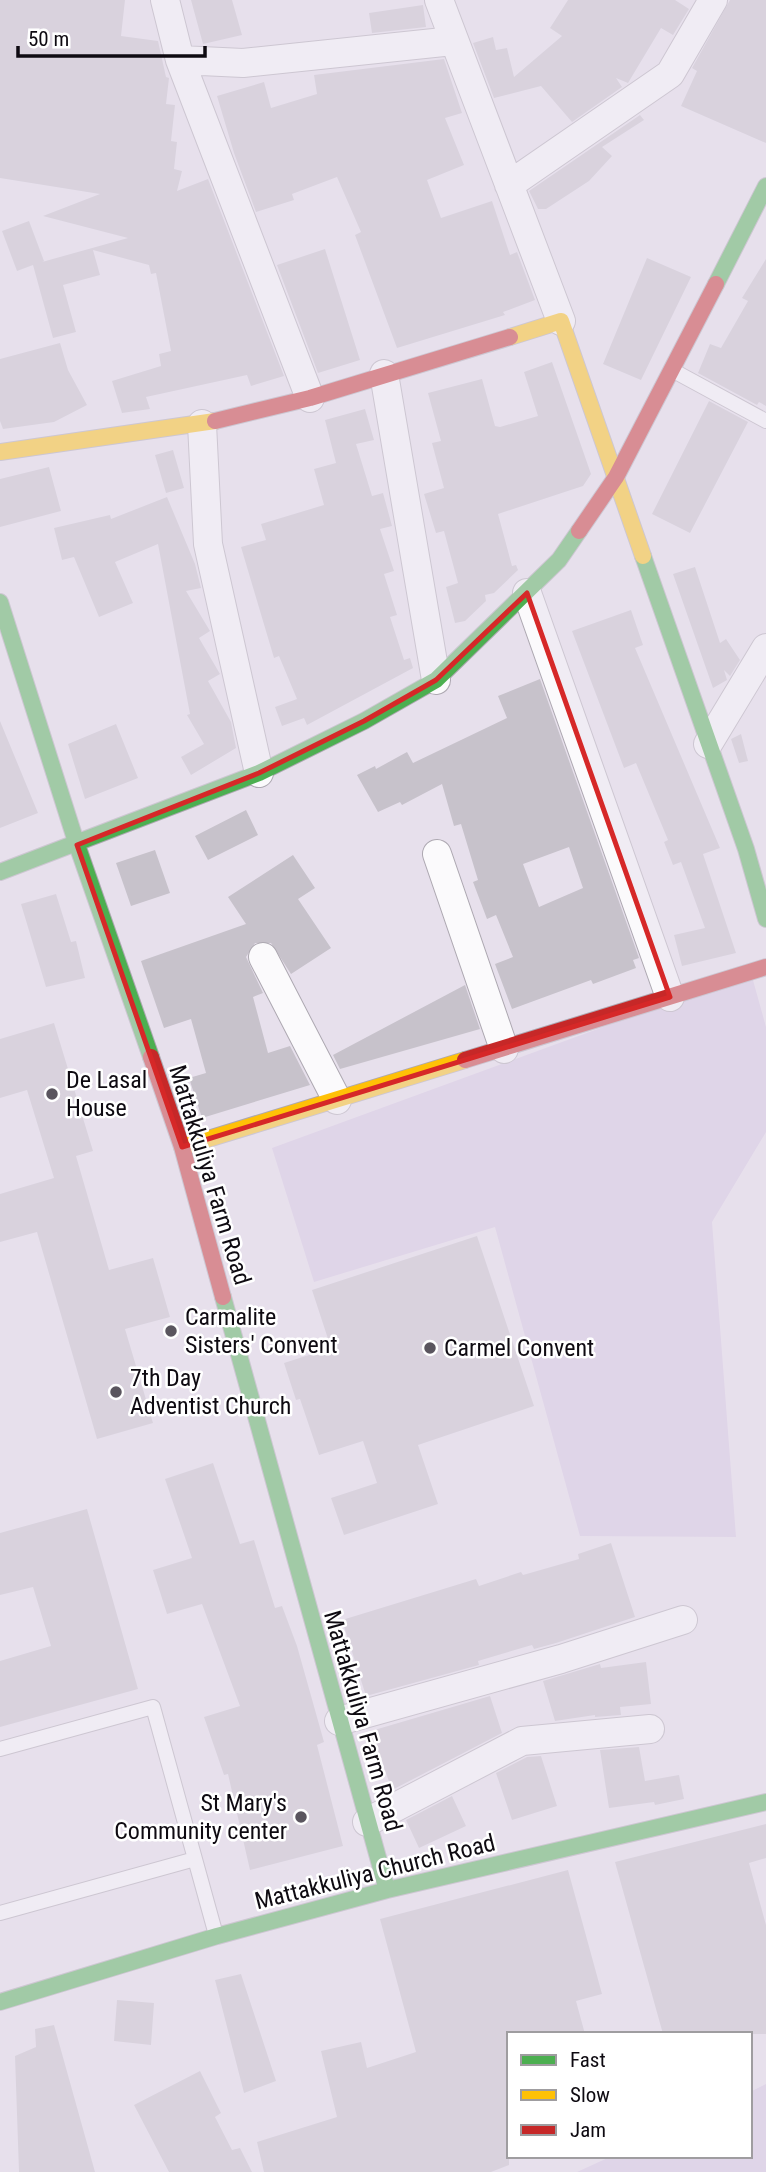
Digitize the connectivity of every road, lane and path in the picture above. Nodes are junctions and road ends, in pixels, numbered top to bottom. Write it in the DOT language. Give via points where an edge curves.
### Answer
graph roads {
  1 [pos="165,0"];
  2 [pos="439,0"];
  3 [pos="713,0"];
  4 [pos="453,41"];
  5 [pos="180,60"];
  6 [pos="509,185"];
  7 [pos="766,186"];
  8 [pos="561,321"];
  9 [pos="671,369"];
  10 [pos="384,374"];
  11 [pos="310,398"];
  12 [pos="766,421"];
  13 [pos="202,424"];
  14 [pos="0,452"];
  15 [pos="615,477"];
  16 [pos="527,593"];
  17 [pos="0,602"];
  18 [pos="766,648"];
  19 [pos="436,680"];
  20 [pos="708,744"];
  21 [pos="259,772"];
  22 [pos="78,845"];
  23 [pos="438,855"];
  24 [pos="0,872"];
  25 [pos="766,919"];
  26 [pos="264,957"];
  27 [pos="766,967"];
  28 [pos="670,997"];
  29 [pos="503,1049"];
  30 [pos="337,1100"];
  31 [pos="182,1147"];
  32 [pos="683,1620"];
  33 [pos="339,1721"];
  34 [pos="650,1729"];
  35 [pos="0,1749"];
  36 [pos="766,1802"];
  37 [pos="367,1822"];
  38 [pos="195,1859"];
  39 [pos="387,1890"];
  40 [pos="0,1913"];
  41 [pos="217,1936"];
  42 [pos="0,2002"];
  1 -- 5 [label="street"];
  2 -- 4 [label="street"];
  3 -- 6 [label="street" via="670,74"];
  4 -- 5 [label="street" via="243,63"];
  4 -- 6 [label="street"];
  5 -- 11 [label="street"];
  6 -- 8 [label="street"];
  7 -- 9 [label="street"];
  8 -- 10 [label="street"];
  8 -- 15 [label="street"];
  9 -- 12 [label="lane"];
  9 -- 15 [label="street"];
  10 -- 11 [label="street"];
  10 -- 19 [label="street"];
  11 -- 13 [label="street"];
  13 -- 14 [label="street"];
  13 -- 21 [label="street" via="208,544"];
  15 -- 16 [label="street" via="559,560"];
  15 -- 20 [label="street"];
  16 -- 19 [label="street"];
  16 -- 28 [label="street"];
  17 -- 22 [label="street, Mattakkuliya Farm Road"];
  18 -- 20 [label="street"];
  19 -- 21 [label="street" via="365,721"];
  20 -- 25 [label="street"];
  21 -- 22 [label="street"];
  22 -- 24 [label="street"];
  22 -- 31 [label="street, Mattakkuliya Farm Road"];
  23 -- 29 [label="street"];
  26 -- 30 [label="street"];
  27 -- 28 [label="street"];
  28 -- 29 [label="street"];
  29 -- 30 [label="street"];
  30 -- 31 [label="street"];
  31 -- 33 [label="street, Mattakkuliya Farm Road"];
  32 -- 33 [label="street"];
  33 -- 37 [label="street, Mattakkuliya Farm Road"];
  34 -- 37 [label="street" via="522,1741"];
  35 -- 38 [label="lane" via="153,1707"];
  36 -- 39 [label="street, Mattakkuliya Church Road"];
  37 -- 39 [label="street, Mattakkuliya Farm Road"];
  38 -- 40 [label="lane"];
  38 -- 41 [label="lane"];
  39 -- 41 [label="street, Mattakkuliya Church Road"];
  41 -- 42 [label="street, Mattakkuliya Church Road"];
}
